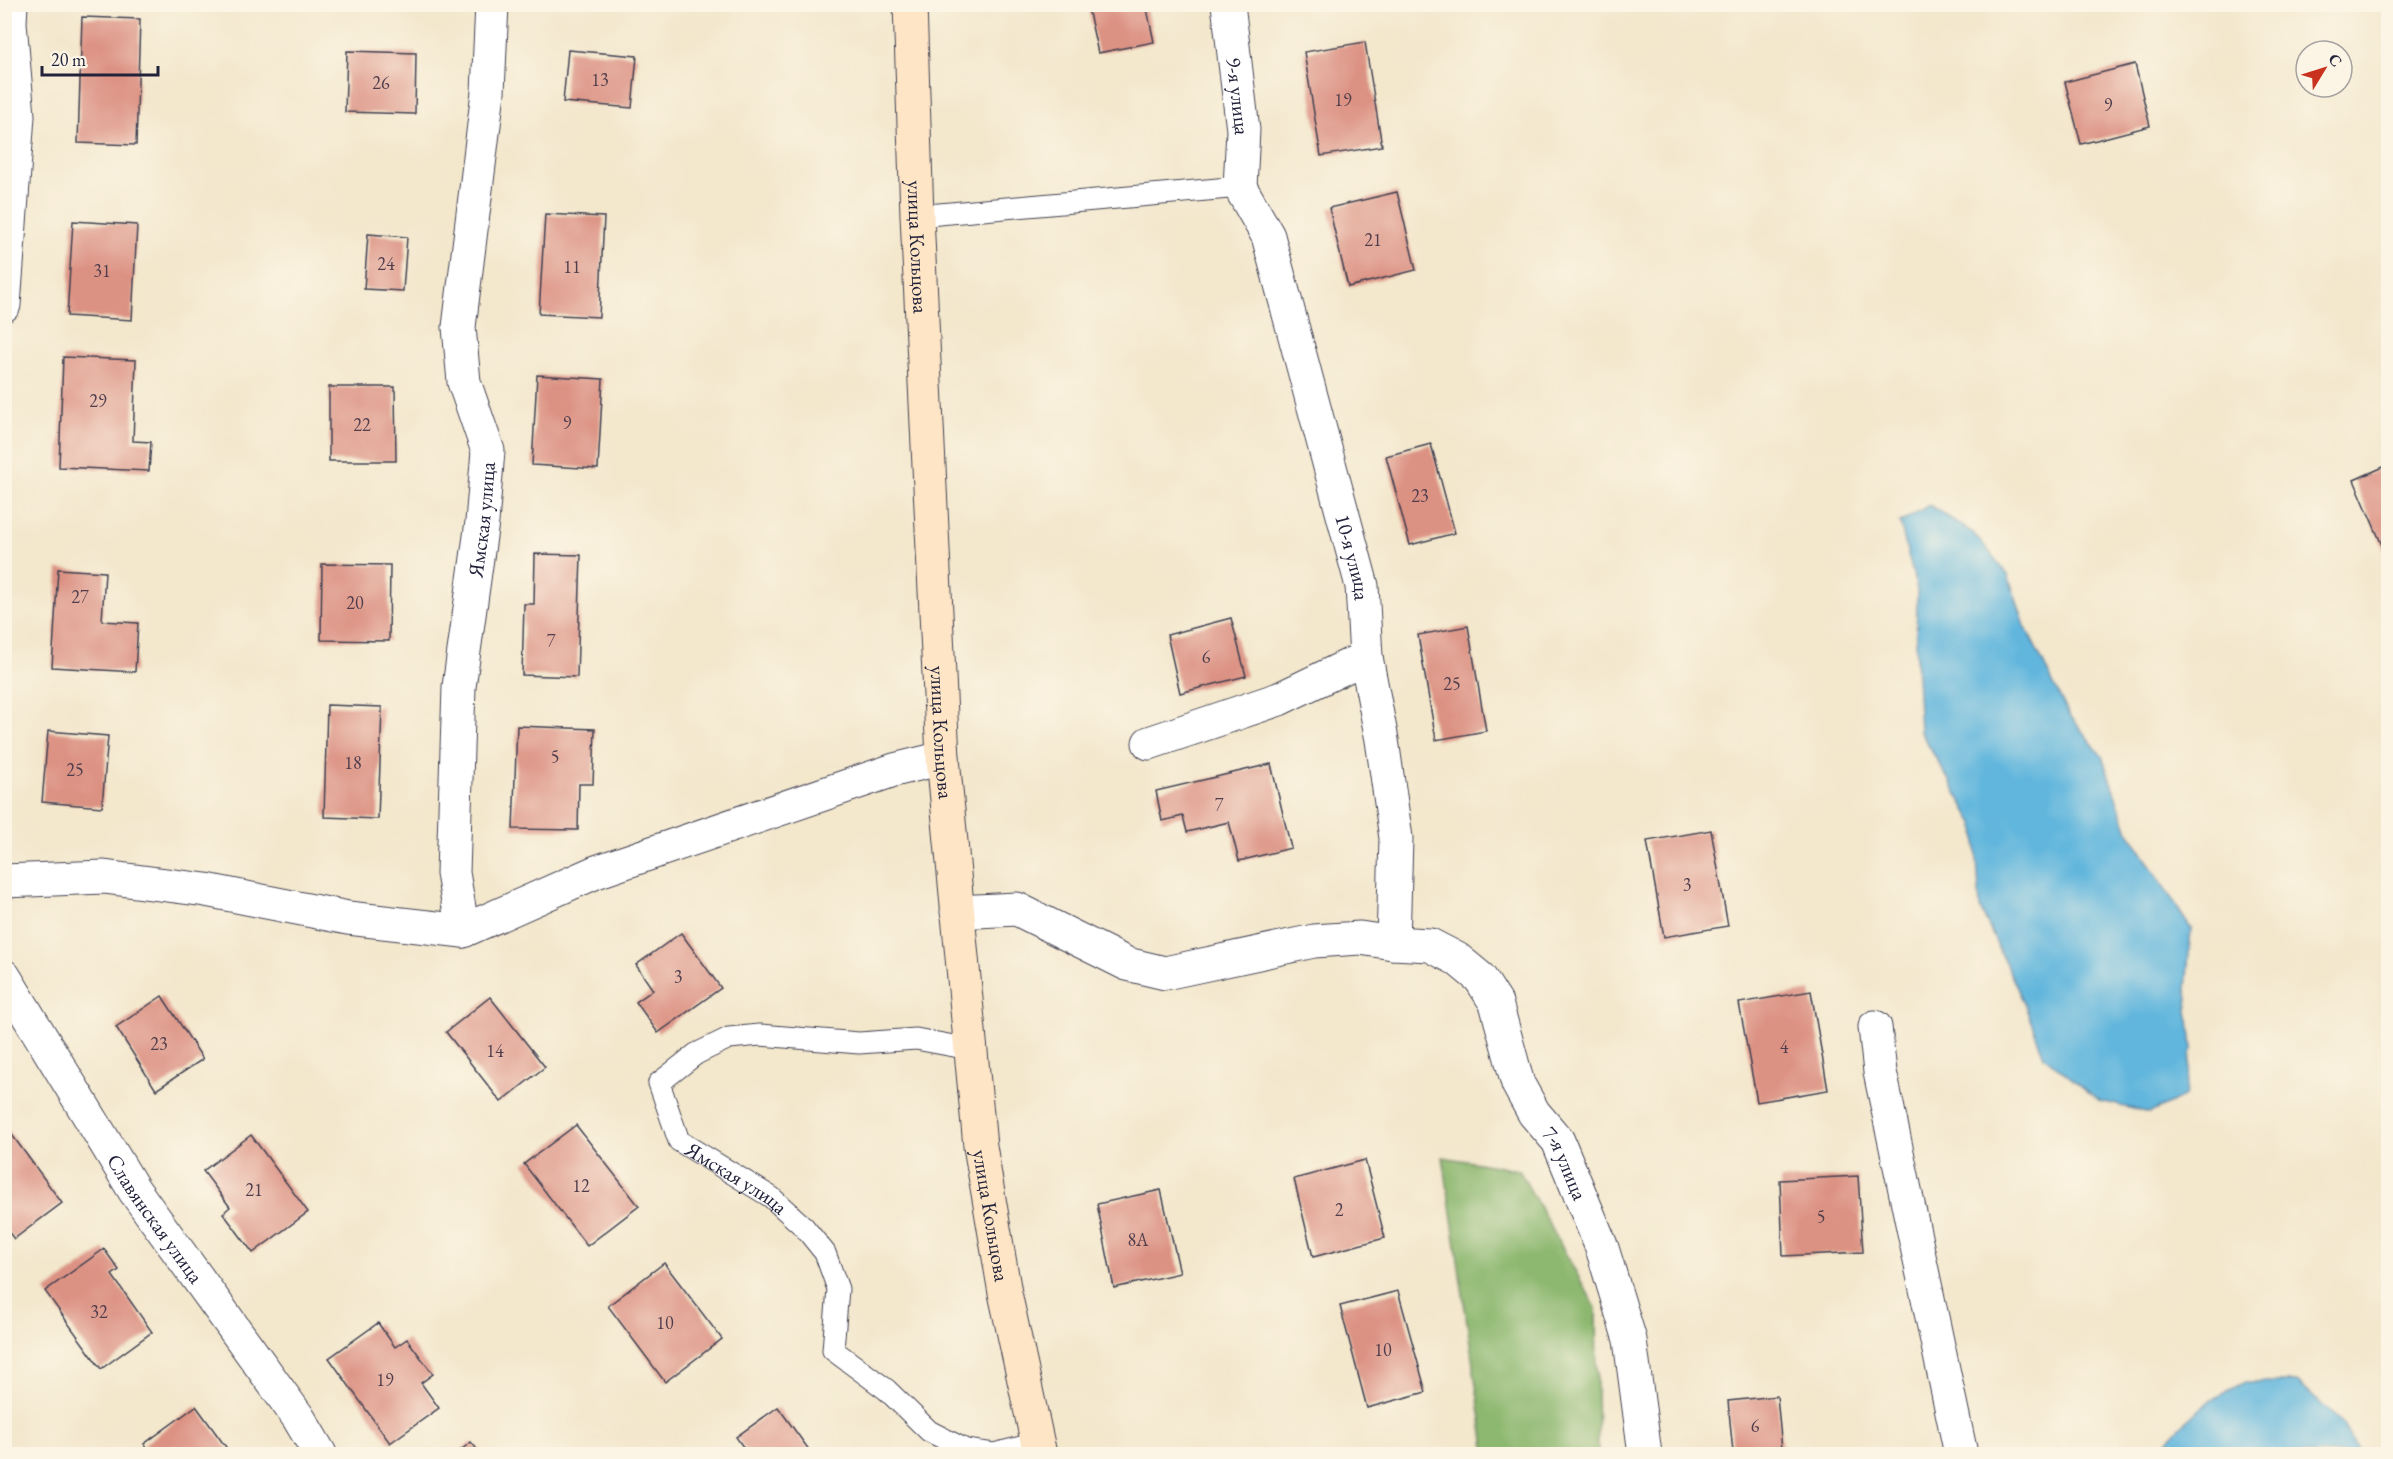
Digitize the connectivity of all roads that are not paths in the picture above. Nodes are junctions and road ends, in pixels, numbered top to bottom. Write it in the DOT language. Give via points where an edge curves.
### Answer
graph roads {
  1 [pos="12,4"];
  2 [pos="492,4"];
  3 [pos="910,4"];
  4 [pos="1228,4"];
  5 [pos="1240,187"];
  6 [pos="917,216"];
  7 [pos="4,305"];
  8 [pos="1366,657"];
  9 [pos="1149,743"];
  10 [pos="943,758"];
  11 [pos="4,881"];
  12 [pos="957,912"];
  13 [pos="463,931"];
  14 [pos="1393,943"];
  15 [pos="4,976"];
  16 [pos="1875,1027"];
  17 [pos="970,1048"];
  18 [pos="1038,1449"];
  19 [pos="320,1455"];
  20 [pos="1645,1455"];
  21 [pos="1961,1455"];
  1 -- 7 [label="street" via="10,23 18,116"];
  2 -- 13 [label="street, Ямская улица" via="488,92 459,327 464,382 488,451 459,687 453,873"];
  3 -- 6 [label="main road, улица Кольцова"];
  4 -- 5 [label="street, 9-я улица" via="1244,130"];
  5 -- 6 [label="lane"];
  5 -- 8 [label="street, 10-я улица" via="1268,236 1353,552 1362,586"];
  6 -- 10 [label="main road, улица Кольцова"];
  8 -- 9 [label="street" via="1279,699"];
  8 -- 14 [label="street, 10-я улица" via="1396,838"];
  10 -- 12 [label="main road, улица Кольцова"];
  10 -- 13 [label="street" via="894,770 596,872"];
  11 -- 13 [label="street" via="104,877 206,890 348,918"];
  12 -- 14 [label="street, 7-я улица" via="1017,909 1127,964 1165,973 1314,941 1360,938"];
  12 -- 17 [label="main road, улица Кольцова"];
  14 -- 20 [label="street, 7-я улица" via="1430,945 1456,959 1480,978 1496,1003 1518,1084 1534,1113 1558,1142 1602,1248 1630,1340"];
  15 -- 19 [label="street, Славянская улица" via="134,1190 298,1418"];
  16 -- 21 [label="street" via="1880,1072"];
  17 -- 18 [label="main road, улица Кольцова" via="980,1146 1005,1293"];
  17 -- 18 [label="lane, Ямская улица" via="916,1039 860,1043 760,1035 729,1038 696,1054 659,1083 679,1141 771,1197 825,1253 838,1289 833,1350 887,1390 929,1431 966,1450 994,1454"];
}
